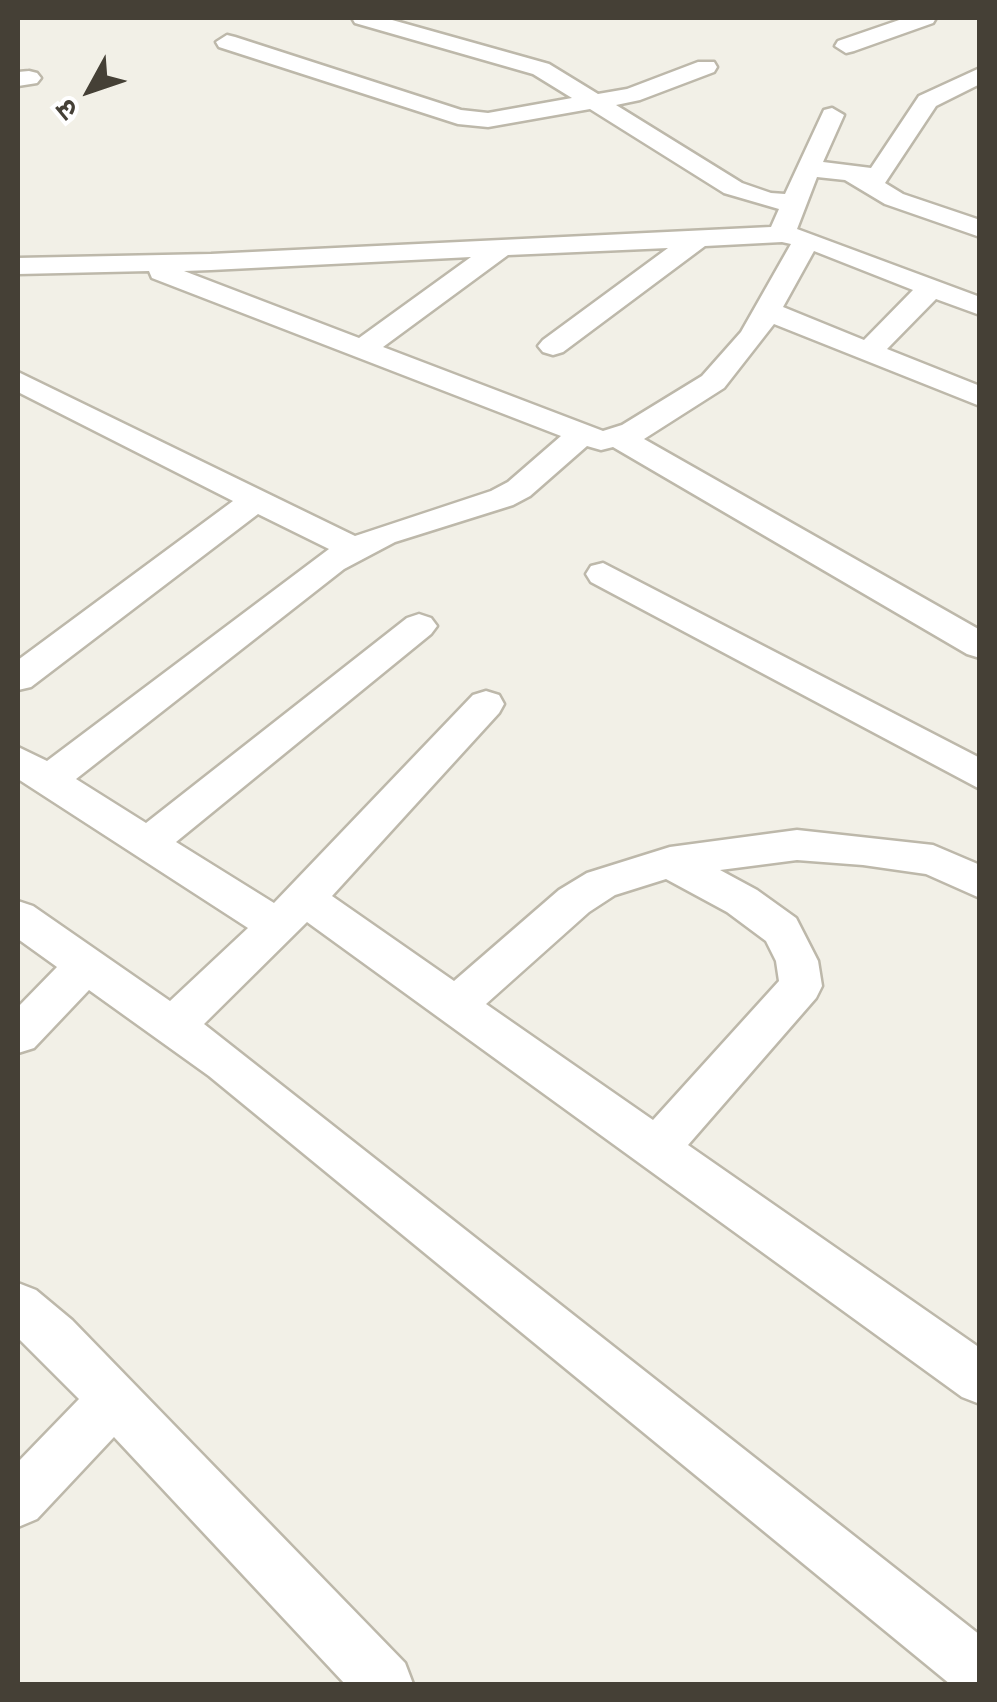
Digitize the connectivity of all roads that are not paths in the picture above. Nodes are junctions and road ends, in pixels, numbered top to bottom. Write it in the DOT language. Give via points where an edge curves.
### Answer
graph roads {
  1 [pos="363,18"];
  2 [pos="925,18"];
  3 [pos="461,24"];
  4 [pos="438,40"];
  5 [pos="228,42"];
  6 [pos="846,46"];
  7 [pos="706,68"];
  8 [pos="980,75"];
  9 [pos="596,101"];
  10 [pos="832,116"];
  11 [pos="808,168"];
  12 [pos="854,175"];
  13 [pos="793,202"];
  14 [pos="980,229"];
  15 [pos="795,237"];
  16 [pos="697,238"];
  17 [pos="501,248"];
  18 [pos="139,264"];
  19 [pos="18,266"];
  20 [pos="931,288"];
  21 [pos="980,307"];
  22 [pos="768,310"];
  23 [pos="553,346"];
  24 [pos="362,349"];
  25 [pos="868,352"];
  26 [pos="18,381"];
  27 [pos="980,398"];
  28 [pos="580,436"];
  29 [pos="620,438"];
  30 [pos="258,498"];
  31 [pos="353,548"];
  32 [pos="603,574"];
  33 [pos="420,626"];
  34 [pos="980,646"];
  35 [pos="18,678"];
  36 [pos="486,704"];
  37 [pos="33,771"];
  38 [pos="980,774"];
  39 [pos="146,845"];
  40 [pos="670,862"];
  41 [pos="974,888"];
  42 [pos="291,913"];
  43 [pos="18,918"];
  44 [pos="86,966"];
  45 [pos="455,1006"];
  46 [pos="172,1026"];
  47 [pos="18,1035"];
  48 [pos="656,1149"];
  49 [pos="18,1308"];
  50 [pos="980,1380"];
  51 [pos="114,1400"];
  52 [pos="18,1500"];
  53 [pos="980,1672"];
  54 [pos="384,1684"];
  1 -- 4 [label="street"];
  2 -- 6 [label="street"];
  3 -- 4 [label="street"];
  4 -- 9 [label="street" via="541,69"];
  5 -- 9 [label="street" via="458,117 515,117"];
  7 -- 9 [label="street"];
  8 -- 12 [label="street" via="927,101 883,173"];
  9 -- 13 [label="street" via="733,188 768,202"];
  10 -- 11 [label="street"];
  11 -- 12 [label="street"];
  11 -- 13 [label="street"];
  12 -- 14 [label="street" via="894,199"];
  13 -- 15 [label="street"];
  15 -- 16 [label="street"];
  15 -- 20 [label="street"];
  15 -- 22 [label="street"];
  16 -- 17 [label="street"];
  16 -- 23 [label="street"];
  17 -- 18 [label="street"];
  17 -- 24 [label="street"];
  18 -- 19 [label="street"];
  18 -- 24 [label="street"];
  20 -- 21 [label="street"];
  20 -- 25 [label="street"];
  22 -- 25 [label="street"];
  22 -- 29 [label="street" via="713,382"];
  24 -- 28 [label="street"];
  25 -- 27 [label="street"];
  26 -- 30 [label="street"];
  28 -- 29 [label="street"];
  28 -- 31 [label="street" via="502,498"];
  29 -- 34 [label="street"];
  30 -- 31 [label="street"];
  30 -- 35 [label="street"];
  31 -- 37 [label="street"];
  32 -- 38 [label="street"];
  33 -- 39 [label="street"];
  36 -- 42 [label="street"];
  37 -- 39 [label="street"];
  39 -- 42 [label="street"];
  40 -- 41 [label="street" via="797,845 933,860"];
  40 -- 45 [label="street" via="574,900"];
  40 -- 48 [label="street" via="781,930 801,986"];
  42 -- 45 [label="street"];
  42 -- 46 [label="street"];
  43 -- 44 [label="street"];
  44 -- 46 [label="street"];
  44 -- 47 [label="street"];
  45 -- 48 [label="street"];
  46 -- 53 [label="street"];
  48 -- 50 [label="street"];
  49 -- 51 [label="street"];
  51 -- 52 [label="street"];
  51 -- 54 [label="street"];
}
